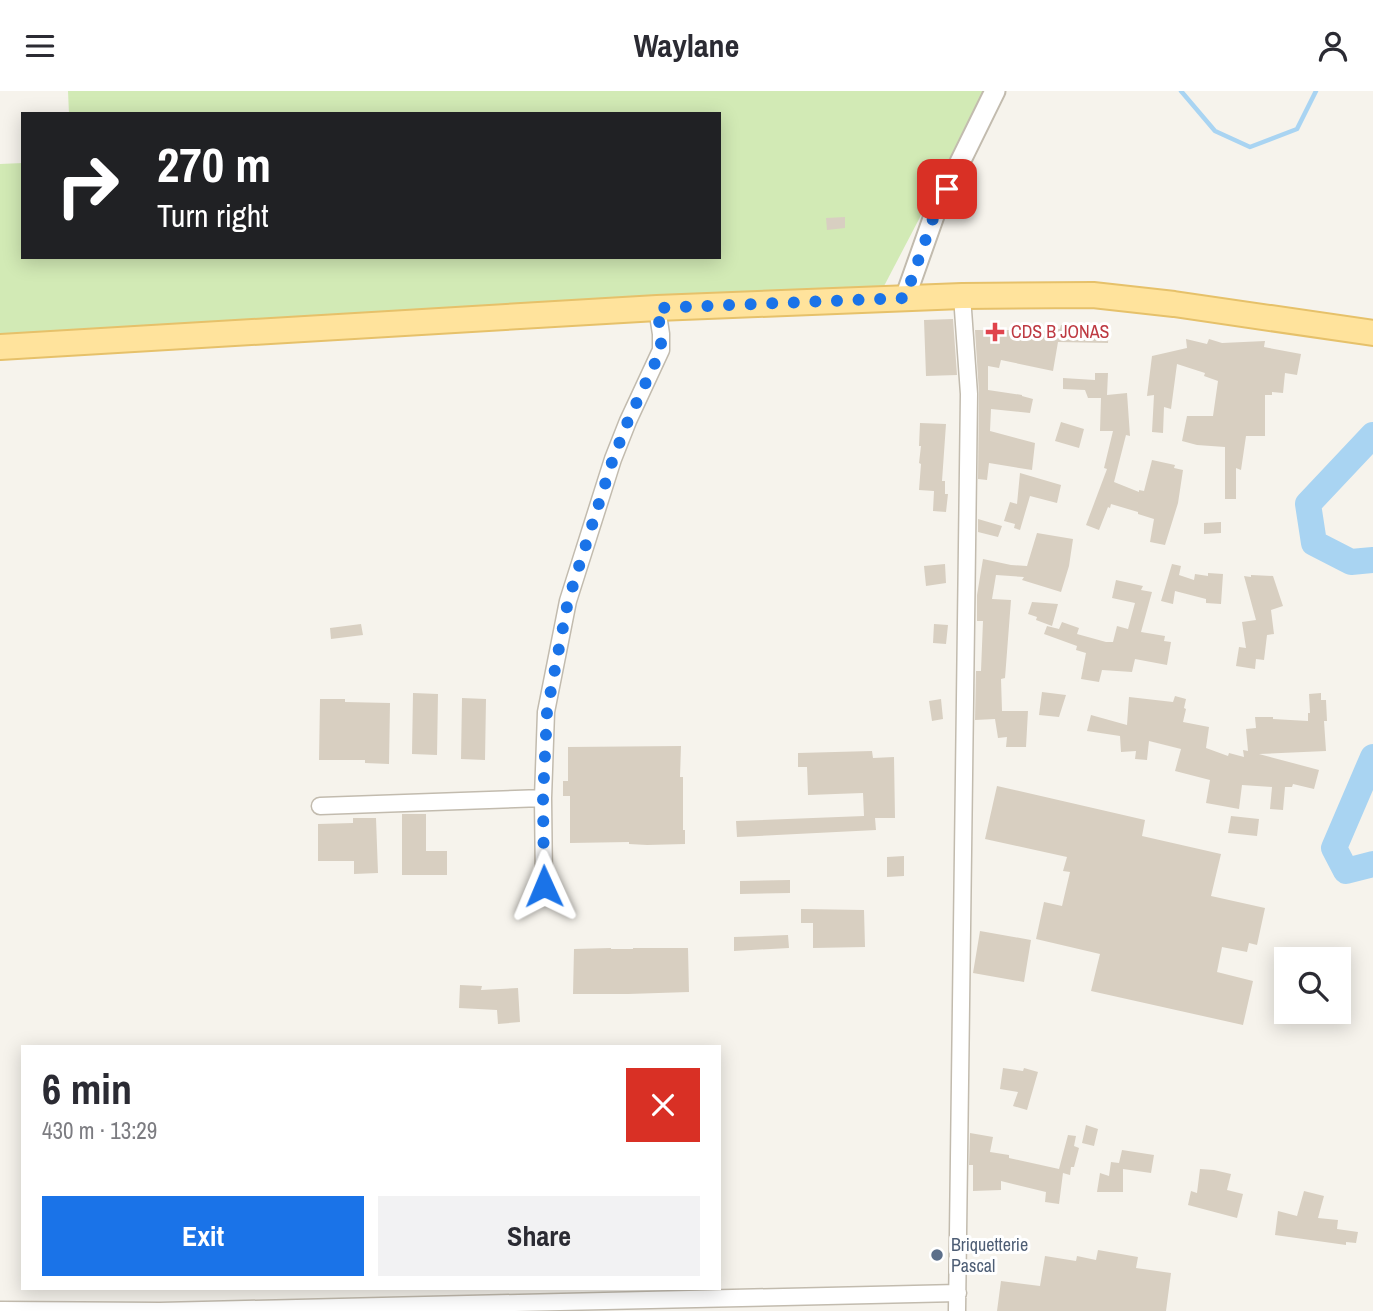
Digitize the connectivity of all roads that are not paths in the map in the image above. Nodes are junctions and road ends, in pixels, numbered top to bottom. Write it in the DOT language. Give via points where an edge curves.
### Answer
graph roads {
  1 [pos="995,91"];
  2 [pos="962,296"];
  3 [pos="905,298"];
  4 [pos="657,308"];
  5 [pos="1373,333"];
  6 [pos="0,347"];
  7 [pos="543,798"];
  8 [pos="320,806"];
  9 [pos="544,886"];
  10 [pos="958,1293"];
  11 [pos="0,1310"];
  12 [pos="957,1311"];
  1 -- 3 [label="street" via="935,213"];
  2 -- 3 [label="main road"];
  2 -- 5 [label="main road" via="1093,295"];
  2 -- 10 [label="street" via="969,394"];
  3 -- 4 [label="main road"];
  4 -- 6 [label="main road"];
  4 -- 7 [label="street" via="661,350 613,459 568,601 547,712"];
  7 -- 8 [label="street"];
  7 -- 9 [label="street"];
  10 -- 11 [label="street" via="160,1311"];
  10 -- 12 [label="street"];
}
